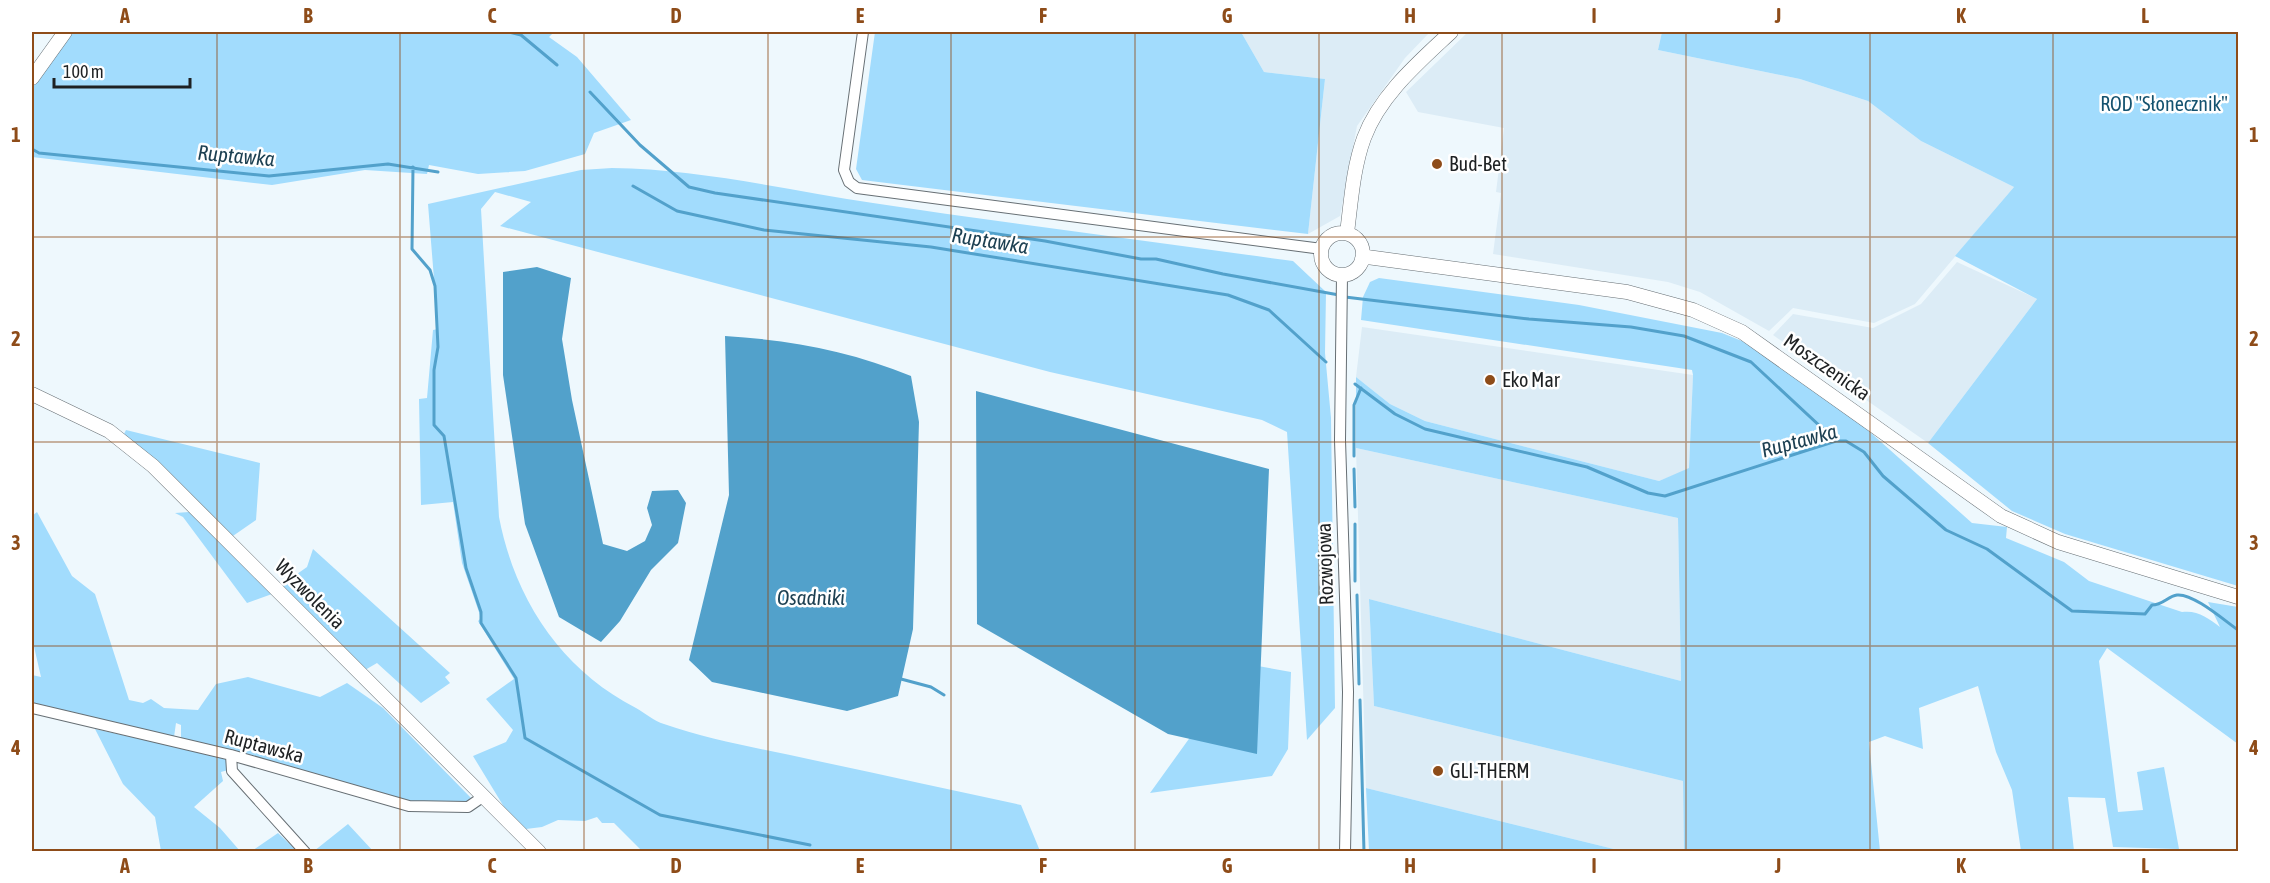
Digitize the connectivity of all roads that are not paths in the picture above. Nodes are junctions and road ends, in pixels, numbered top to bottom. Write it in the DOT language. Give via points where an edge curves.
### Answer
graph roads {
  1 [pos="65,32"];
  2 [pos="863,32"];
  3 [pos="1451,32"];
  4 [pos="32,78"];
  5 [pos="1347,233"];
  6 [pos="1322,249"];
  7 [pos="1362,259"];
  8 [pos="1342,281"];
  9 [pos="32,394"];
  10 [pos="2238,597"];
  11 [pos="32,708"];
  12 [pos="231,755"];
  13 [pos="484,796"];
  14 [pos="306,852"];
  15 [pos="539,852"];
  16 [pos="1345,852"];
  1 -- 4 [label="street"];
  2 -- 6 [label="street" via="843,170 849,183 857,188"];
  3 -- 5 [label="street" via="1397,86 1364,137"];
  5 -- 6 [label="street" via="1334,234"];
  5 -- 7 [label="street" via="1358,240"];
  6 -- 8 [label="street" via="1326,266"];
  7 -- 8 [label="street"];
  7 -- 10 [label="street, Moszczenicka" via="1367,256 1627,292 1693,310 1742,332 2001,516 2058,542"];
  8 -- 16 [label="street, Rozwojowa" via="1341,481 1348,692"];
  9 -- 13 [label="street, Wyzwolenia" via="109,430 147,460"];
  11 -- 12 [label="street, Ruptawska"];
  12 -- 13 [label="street, Ruptawska" via="409,806 465,808"];
  12 -- 14 [label="street" via="232,771"];
  13 -- 15 [label="street, Wyzwolenia"];
}
